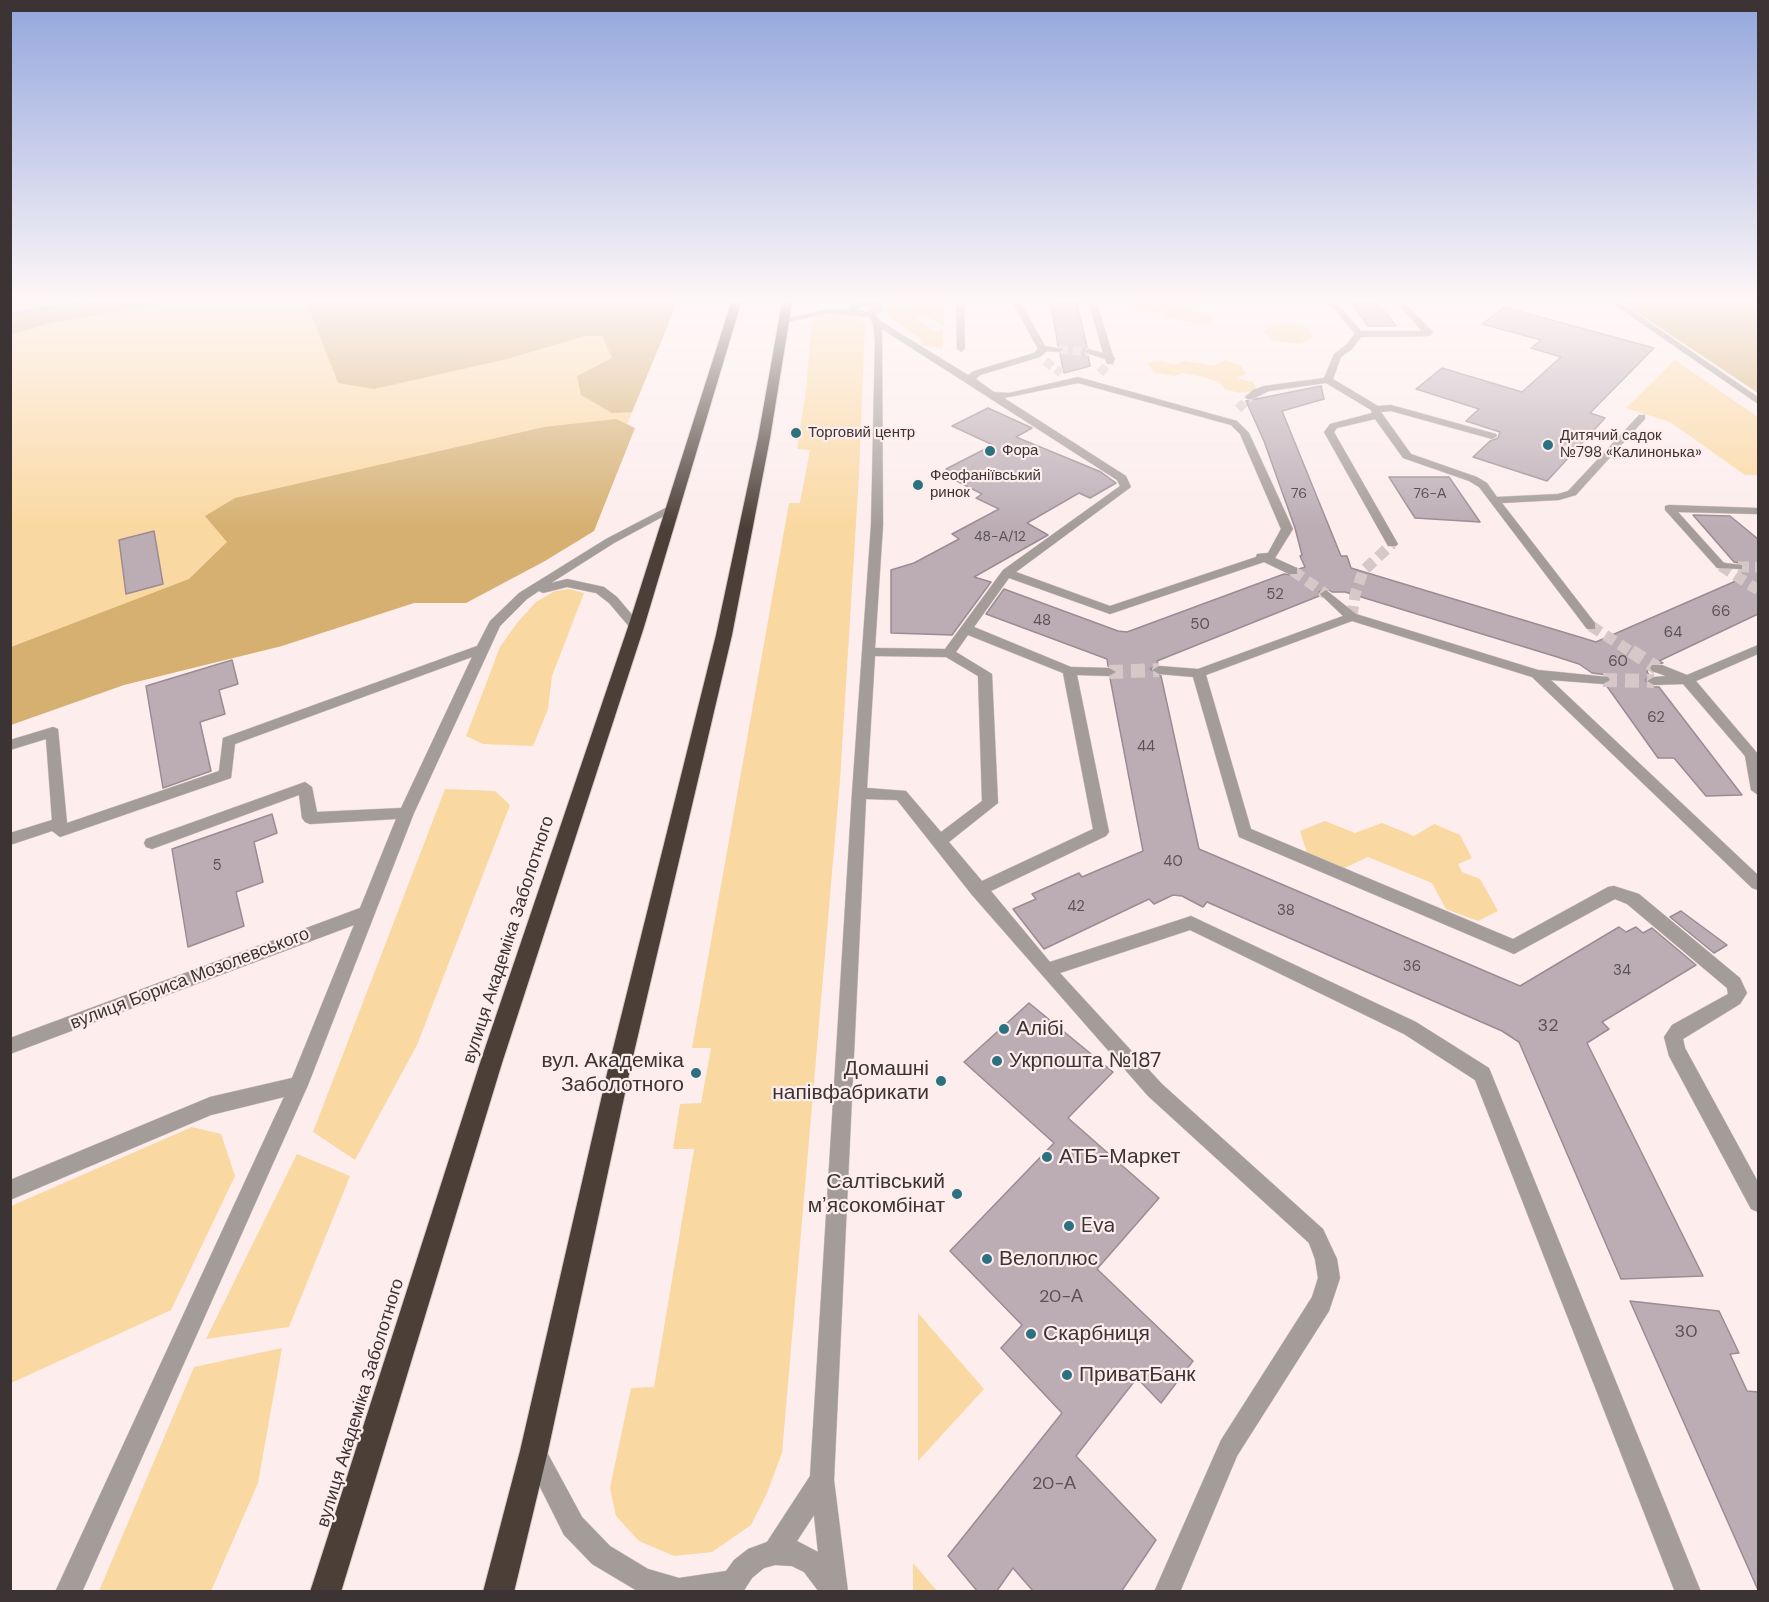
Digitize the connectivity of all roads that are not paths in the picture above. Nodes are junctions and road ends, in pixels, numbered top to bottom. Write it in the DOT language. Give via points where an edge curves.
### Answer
graph roads {
  1 [pos="713,378"];
  2 [pos="775,378"];
  3 [pos="879,378"];
  4 [pos="964,378"];
  5 [pos="971,378"];
  6 [pos="1068,378"];
  7 [pos="1093,378"];
  8 [pos="1724,378"];
  9 [pos="1328,380"];
  10 [pos="1073,381"];
  11 [pos="1088,381"];
  12 [pos="973,384"];
  13 [pos="989,394"];
  14 [pos="1250,397"];
  15 [pos="1758,401"];
  16 [pos="1238,409"];
  17 [pos="1377,412"];
  18 [pos="1642,417"];
  19 [pos="1226,420"];
  20 [pos="1492,436"];
  21 [pos="1494,500"];
  22 [pos="673,507"];
  23 [pos="1758,511"];
  24 [pos="1392,544"];
  25 [pos="1263,557"];
  26 [pos="1738,567"];
  27 [pos="1293,571"];
  28 [pos="1007,573"];
  29 [pos="1326,594"];
  30 [pos="523,596"];
  31 [pos="1352,617"];
  32 [pos="1591,626"];
  33 [pos="636,627"];
  34 [pos="966,629"];
  35 [pos="1758,649"];
  36 [pos="482,650"];
  37 [pos="870,652"];
  38 [pos="949,653"];
  39 [pos="1159,670"];
  40 [pos="1069,672"];
  41 [pos="1109,672"];
  42 [pos="1199,674"];
  43 [pos="1537,674"];
  44 [pos="1655,674"];
  45 [pos="1603,680"];
  46 [pos="1687,680"];
  47 [pos="10,745"];
  48 [pos="1758,790"];
  49 [pos="859,793"];
  50 [pos="406,813"];
  51 [pos="60,823"];
  52 [pos="10,839"];
  53 [pos="940,841"];
  54 [pos="152,843"];
  55 [pos="1757,880"];
  56 [pos="978,890"];
  57 [pos="369,912"];
  58 [pos="1047,970"];
  59 [pos="10,1046"];
  60 [pos="299,1085"];
  61 [pos="10,1190"];
  62 [pos="1758,1202"];
  63 [pos="534,1451"];
  64 [pos="822,1480"];
  65 [pos="775,1552"];
  66 [pos="729,1587"];
  67 [pos="68,1592"];
  68 [pos="325,1592"];
  69 [pos="498,1592"];
  70 [pos="834,1592"];
  71 [pos="1167,1592"];
  72 [pos="1688,1592"];
  1 -- 22 [label="highway, вулиця Академіка Заболотного"];
  2 -- 63 [label="highway" via="724,635 617,1077"];
  3 -- 37 [label="street" via="877,525"];
  4 -- 12 [label="street"];
  5 -- 12 [label="street"];
  6 -- 10 [label="street"];
  7 -- 11 [label="street"];
  8 -- 15 [label="street"];
  9 -- 14 [label="street" via="1267,388"];
  9 -- 17 [label="street"];
  10 -- 11 [label="street"];
  10 -- 13 [label="street" via="1009,396"];
  11 -- 19 [label="street"];
  12 -- 13 [label="street"];
  13 -- 28 [label="street" via="1122,478 1126,487"];
  16 -- 19 [label="street"];
  17 -- 20 [label="street" via="1391,408 1411,412"];
  17 -- 21 [label="street" via="1407,456 1473,479"];
  17 -- 24 [label="street" via="1333,426 1329,432"];
  18 -- 21 [label="street" via="1572,493 1559,498"];
  19 -- 25 [label="street" via="1244,433 1287,529 1273,555"];
  21 -- 32 [label="street"];
  22 -- 30 [label="street"];
  22 -- 33 [label="highway, вулиця Академіка Заболотного"];
  23 -- 26 [label="street" via="1669,508 1721,566"];
  25 -- 27 [label="street"];
  25 -- 28 [label="street" via="1110,610"];
  28 -- 34 [label="street"];
  29 -- 31 [label="street"];
  30 -- 33 [label="street" via="567,583 579,584 600,590"];
  30 -- 36 [label="street" via="494,624"];
  31 -- 42 [label="street"];
  31 -- 43 [label="street"];
  33 -- 68 [label="highway, вулиця Академіка Заболотного" via="491,1063"];
  34 -- 38 [label="street"];
  34 -- 40 [label="street"];
  35 -- 46 [label="street"];
  36 -- 50 [label="street"];
  36 -- 51 [label="street" via="228,741 226,774 60,831"];
  37 -- 38 [label="street"];
  37 -- 49 [label="street"];
  38 -- 53 [label="street" via="985,674 990,803"];
  39 -- 42 [label="street"];
  40 -- 41 [label="street"];
  40 -- 56 [label="street" via="1101,832"];
  42 -- 62 [label="street" via="1244,833 1514,947 1614,892 1622,893 1734,983 1738,993 1734,999 1678,1030 1673,1037 1676,1050"];
  43 -- 45 [label="street"];
  43 -- 55 [label="street"];
  44 -- 46 [label="street"];
  46 -- 48 [label="street" via="1752,754"];
  47 -- 51 [label="street" via="53,732"];
  49 -- 53 [label="street" via="901,795"];
  49 -- 64 [label="street"];
  50 -- 54 [label="street" via="310,818 305,787"];
  50 -- 57 [label="street"];
  51 -- 52 [label="street"];
  53 -- 56 [label="street"];
  56 -- 58 [label="street"];
  57 -- 59 [label="street, вулиця Бориса Мозолевського"];
  57 -- 60 [label="street"];
  58 -- 71 [label="street" via="1155,1090 1316,1236 1326,1259 1329,1278 1321,1303 1229,1448"];
  58 -- 72 [label="street" via="1191,923 1410,1028 1482,1074"];
  60 -- 61 [label="street" via="210,1106"];
  60 -- 67 [label="street"];
  63 -- 66 [label="street" via="573,1527 601,1555 642,1580 679,1591"];
  63 -- 69 [label="highway"];
  64 -- 65 [label="street"];
  64 -- 70 [label="street"];
  65 -- 66 [label="street" via="757,1558"];
  65 -- 70 [label="street" via="794,1553 813,1563"];
}
